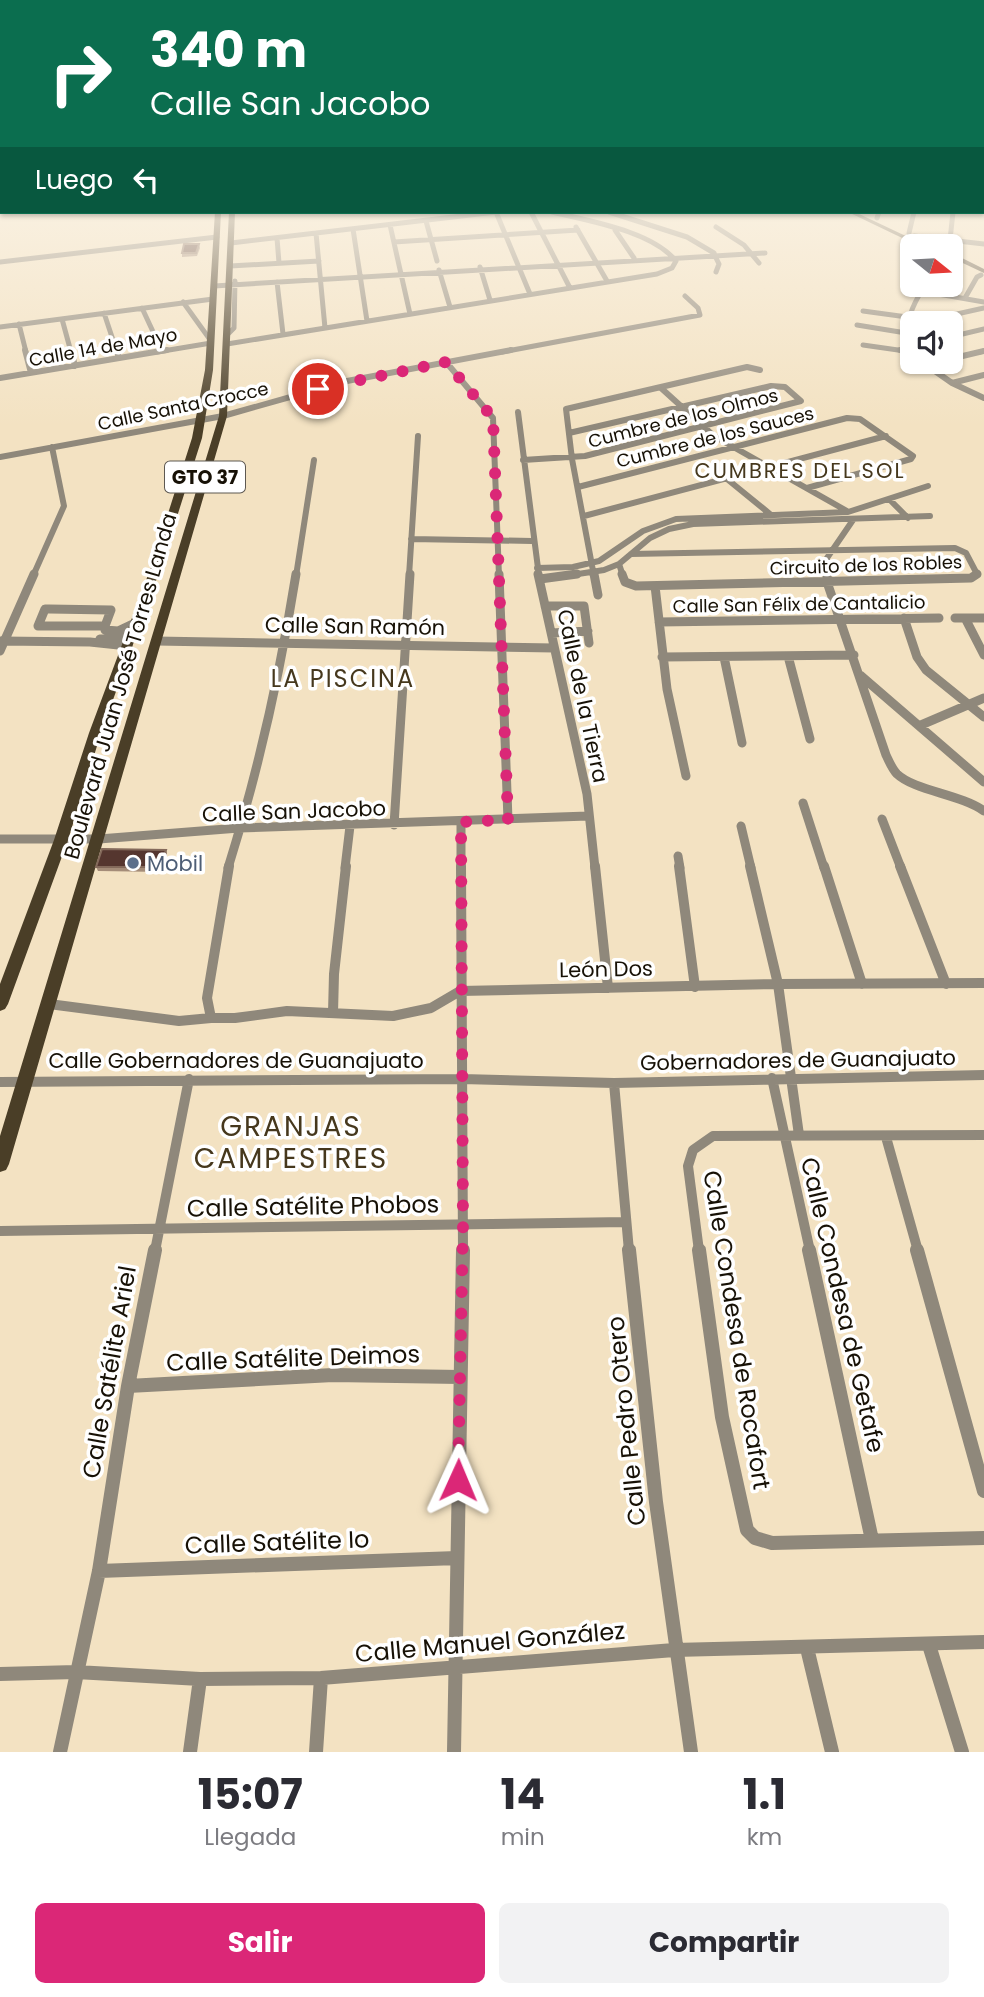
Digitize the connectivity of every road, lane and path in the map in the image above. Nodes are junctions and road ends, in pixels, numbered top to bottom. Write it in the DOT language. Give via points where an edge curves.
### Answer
graph roads {
  1 [pos="319,261"];
  2 [pos="215,262"];
  3 [pos="230,262"];
  4 [pos="304,262"];
  5 [pos="357,262"];
  6 [pos="398,262"];
  7 [pos="516,262"];
  8 [pos="596,262"];
  9 [pos="600,262"];
  10 [pos="674,262"];
  11 [pos="718,262"];
  12 [pos="963,262"];
  13 [pos="279,263"];
  14 [pos="558,264"];
  15 [pos="963,264"];
  16 [pos="984,265"];
  17 [pos="230,266"];
  18 [pos="518,266"];
  19 [pos="975,267"];
  20 [pos="480,269"];
  21 [pos="440,271"];
  22 [pos="716,272"];
  23 [pos="400,273"];
  24 [pos="983,274"];
  25 [pos="359,276"];
  26 [pos="320,278"];
  27 [pos="607,281"];
  28 [pos="277,282"];
  29 [pos="232,283"];
  30 [pos="214,284"];
  31 [pos="570,288"];
  32 [pos="530,294"];
  33 [pos="685,296"];
  34 [pos="962,297"];
  35 [pos="965,298"];
  36 [pos="213,299"];
  37 [pos="490,300"];
  38 [pos="183,302"];
  39 [pos="984,302"];
  40 [pos="450,307"];
  41 [pos="142,308"];
  42 [pos="984,308"];
  43 [pos="863,311"];
  44 [pos="104,313"];
  45 [pos="963,313"];
  46 [pos="410,314"];
  47 [pos="900,316"];
  48 [pos="62,318"];
  49 [pos="367,320"];
  50 [pos="19,324"];
  51 [pos="857,325"];
  52 [pos="0,327"];
  53 [pos="325,328"];
  54 [pos="984,329"];
  55 [pos="900,332"];
  56 [pos="283,334"];
  57 [pos="963,334"];
  58 [pos="227,339"];
  59 [pos="211,342"];
  60 [pos="863,345"];
  61 [pos="900,347"];
  62 [pos="162,351"];
  63 [pos="984,351"];
  64 [pos="963,356"];
  65 [pos="119,358"];
  66 [pos="446,362"];
  67 [pos="75,366"];
  68 [pos="760,370"];
  69 [pos="31,373"];
  70 [pos="939,374"];
  71 [pos="984,375"];
  72 [pos="0,378"];
  73 [pos="953,383"];
  74 [pos="661,388"];
  75 [pos="606,391"];
  76 [pos="613,397"];
  77 [pos="984,398"];
  78 [pos="682,407"];
  79 [pos="518,412"];
  80 [pos="223,416"];
  81 [pos="202,419"];
  82 [pos="702,427"];
  83 [pos="569,433"];
  84 [pos="418,436"];
  85 [pos="886,436"];
  86 [pos="52,447"];
  87 [pos="732,448"];
  88 [pos="0,457"];
  89 [pos="572,458"];
  90 [pos="314,460"];
  91 [pos="523,460"];
  92 [pos="768,468"];
  93 [pos="727,479"];
  94 [pos="928,486"];
  95 [pos="578,487"];
  96 [pos="807,488"];
  97 [pos="889,499"];
  98 [pos="848,512"];
  99 [pos="770,514"];
  100 [pos="584,516"];
  101 [pos="930,516"];
  102 [pos="908,518"];
  103 [pos="853,520"];
  104 [pos="411,539"];
  105 [pos="498,540"];
  106 [pos="532,541"];
  107 [pos="830,551"];
  108 [pos="631,554"];
  109 [pos="591,564"];
  110 [pos="619,564"];
  111 [pos="537,568"];
  112 [pos="593,574"];
  113 [pos="540,579"];
  114 [pos="827,582"];
  115 [pos="655,586"];
  116 [pos="598,596"];
  117 [pos="545,606"];
  118 [pos="904,618"];
  119 [pos="939,618"];
  120 [pos="955,618"];
  121 [pos="965,618"];
  122 [pos="984,618"];
  123 [pos="841,619"];
  124 [pos="137,622"];
  125 [pos="659,622"];
  126 [pos="105,626"];
  127 [pos="587,631"];
  128 [pos="552,633"];
  129 [pos="2,641"];
  130 [pos="130,641"];
  131 [pos="156,641"];
  132 [pos="285,642"];
  133 [pos="589,643"];
  134 [pos="406,645"];
  135 [pos="501,646"];
  136 [pos="554,648"];
  137 [pos="0,651"];
  138 [pos="984,655"];
  139 [pos="788,656"];
  140 [pos="855,656"];
  141 [pos="662,657"];
  142 [pos="723,657"];
  143 [pos="860,675"];
  144 [pos="984,698"];
  145 [pos="889,699"];
  146 [pos="870,703"];
  147 [pos="968,704"];
  148 [pos="984,717"];
  149 [pos="920,725"];
  150 [pos="810,739"];
  151 [pos="742,743"];
  152 [pos="686,776"];
  153 [pos="984,782"];
  154 [pos="803,803"];
  155 [pos="984,811"];
  156 [pos="589,816"];
  157 [pos="882,819"];
  158 [pos="508,820"];
  159 [pos="461,822"];
  160 [pos="394,825"];
  161 [pos="350,826"];
  162 [pos="741,826"];
  163 [pos="239,828"];
  164 [pos="0,839"];
  165 [pos="99,839"];
  166 [pos="61,840"];
  167 [pos="678,856"];
  168 [pos="984,983"];
  169 [pos="778,984"];
  170 [pos="862,984"];
  171 [pos="947,984"];
  172 [pos="695,987"];
  173 [pos="608,988"];
  174 [pos="460,991"];
  175 [pos="1,998"];
  176 [pos="49,1004"];
  177 [pos="333,1013"];
  178 [pos="211,1018"];
  179 [pos="984,1075"];
  180 [pos="790,1077"];
  181 [pos="772,1078"];
  182 [pos="189,1079"];
  183 [pos="462,1079"];
  184 [pos="26,1080"];
  185 [pos="0,1082"];
  186 [pos="614,1083"];
  187 [pos="782,1135"];
  188 [pos="799,1135"];
  189 [pos="886,1137"];
  190 [pos="983,1139"];
  191 [pos="0,1164"];
  192 [pos="626,1222"];
  193 [pos="463,1226"];
  194 [pos="158,1229"];
  195 [pos="0,1231"];
  196 [pos="460,1377"];
  197 [pos="128,1386"];
  198 [pos="984,1491"];
  199 [pos="984,1538"];
  200 [pos="872,1540"];
  201 [pos="457,1558"];
  202 [pos="99,1572"];
  203 [pos="984,1642"];
  204 [pos="929,1645"];
  205 [pos="807,1648"];
  206 [pos="674,1650"];
  207 [pos="457,1666"];
  208 [pos="76,1672"];
  209 [pos="0,1674"];
  210 [pos="321,1678"];
  211 [pos="200,1679"];
  212 [pos="60,1752"];
  213 [pos="190,1752"];
  214 [pos="316,1752"];
  215 [pos="454,1752"];
  216 [pos="691,1752"];
  217 [pos="832,1752"];
  218 [pos="962,1752"];
  1 -- 26 [label="street"];
  2 -- 30 [label="main road, Boulevard Juan José Torres Landa / GTO 37"];
  3 -- 17 [label="main road, Boulevard Juan José Torres Landa / GTO 37"];
  4 -- 13 [label="street"];
  5 -- 25 [label="street"];
  6 -- 23 [label="street"];
  7 -- 18 [label="street"];
  8 -- 9 [label="street"];
  8 -- 14 [label="street"];
  8 -- 27 [label="street"];
  10 -- 27 [label="street" via="663,272"];
  11 -- 22 [label="street"];
  12 -- 19 [label="street"];
  13 -- 17 [label="street"];
  14 -- 18 [label="street"];
  14 -- 31 [label="street"];
  15 -- 24 [label="street"];
  16 -- 19 [label="street"];
  17 -- 29 [label="main road, Boulevard Juan José Torres Landa / GTO 37"];
  18 -- 20 [label="street"];
  18 -- 32 [label="street"];
  19 -- 24 [label="street"];
  20 -- 21 [label="street"];
  20 -- 37 [label="street"];
  21 -- 23 [label="street"];
  21 -- 40 [label="street"];
  23 -- 25 [label="street"];
  23 -- 46 [label="street"];
  24 -- 35 [label="street"];
  25 -- 26 [label="street"];
  25 -- 49 [label="street"];
  26 -- 28 [label="street"];
  26 -- 29 [label="street"];
  26 -- 53 [label="street"];
  27 -- 31 [label="street"];
  28 -- 29 [label="street"];
  28 -- 56 [label="street"];
  29 -- 30 [label="street"];
  29 -- 58 [label="main road, Boulevard Juan José Torres Landa / GTO 37"];
  30 -- 36 [label="main road, Boulevard Juan José Torres Landa / GTO 37"];
  31 -- 32 [label="street"];
  32 -- 37 [label="street"];
  33 -- 66 [label="street, Calle Santa Crocce" via="700,315"];
  34 -- 35 [label="street"];
  35 -- 39 [label="street"];
  36 -- 38 [label="street"];
  36 -- 59 [label="main road, Boulevard Juan José Torres Landa / GTO 37"];
  37 -- 40 [label="street"];
  38 -- 41 [label="street"];
  38 -- 59 [label="street"];
  40 -- 46 [label="street"];
  41 -- 44 [label="street"];
  41 -- 62 [label="street"];
  42 -- 45 [label="street"];
  43 -- 47 [label="street"];
  44 -- 48 [label="street"];
  44 -- 65 [label="street"];
  46 -- 49 [label="street"];
  48 -- 50 [label="street"];
  48 -- 67 [label="street"];
  49 -- 53 [label="street"];
  50 -- 52 [label="street"];
  50 -- 69 [label="street"];
  51 -- 55 [label="street"];
  53 -- 56 [label="street"];
  54 -- 57 [label="street"];
  56 -- 58 [label="street"];
  58 -- 80 [label="main road, Boulevard Juan José Torres Landa / GTO 37"];
  59 -- 62 [label="street, Calle 14 de Mayo"];
  59 -- 81 [label="main road, Boulevard Juan José Torres Landa / GTO 37"];
  60 -- 61 [label="street"];
  62 -- 65 [label="street, Calle 14 de Mayo"];
  63 -- 64 [label="street"];
  65 -- 67 [label="street, Calle 14 de Mayo"];
  66 -- 80 [label="street, Calle Santa Crocce" via="347,381"];
  66 -- 105 [label="street" via="493,418"];
  67 -- 69 [label="street, Calle 14 de Mayo"];
  68 -- 74 [label="street" via="747,367"];
  69 -- 72 [label="street, Calle 14 de Mayo"];
  70 -- 73 [label="street"];
  71 -- 73 [label="street"];
  73 -- 77 [label="street"];
  74 -- 76 [label="street"];
  74 -- 78 [label="street"];
  75 -- 76 [label="street"];
  76 -- 83 [label="street" via="566,409"];
  78 -- 82 [label="street"];
  78 -- 82 [label="street, Cumbre de los Olmos" via="778,386 800,399"];
  78 -- 83 [label="street"];
  79 -- 91 [label="street, Calle de la Tierra"];
  80 -- 81 [label="street, Calle Santa Crocce"];
  80 -- 131 [label="main road, Boulevard Juan José Torres Landa / GTO 37"];
  81 -- 86 [label="street, Calle Santa Crocce"];
  81 -- 124 [label="main road, Boulevard Juan José Torres Landa / GTO 37"];
  82 -- 87 [label="street"];
  82 -- 89 [label="street, Cumbre de los Olmos"];
  83 -- 89 [label="street"];
  84 -- 104 [label="street"];
  85 -- 87 [label="street, Cumbre de los Sauces" via="860,419 847,418"];
  85 -- 92 [label="street"];
  85 -- 96 [label="street" via="912,454 911,459"];
  86 -- 88 [label="street, Calle Santa Crocce"];
  86 -- 129 [label="street" via="64,506"];
  87 -- 92 [label="street"];
  87 -- 95 [label="street, Cumbre de los Sauces"];
  89 -- 91 [label="street, Cumbre de los Olmos"];
  89 -- 95 [label="street"];
  90 -- 132 [label="street"];
  91 -- 106 [label="street, Calle de la Tierra"];
  92 -- 93 [label="street"];
  92 -- 96 [label="street"];
  93 -- 99 [label="street"];
  93 -- 100 [label="street"];
  94 -- 97 [label="street"];
  95 -- 100 [label="street"];
  96 -- 98 [label="street"];
  97 -- 98 [label="street"];
  97 -- 102 [label="street"];
  98 -- 99 [label="street"];
  98 -- 103 [label="street"];
  99 -- 109 [label="street" via="667,522 643,531"];
  100 -- 109 [label="street"];
  101 -- 102 [label="street"];
  102 -- 103 [label="street"];
  103 -- 107 [label="street"];
  103 -- 108 [label="street" via="693,524 661,533"];
  104 -- 105 [label="street"];
  104 -- 134 [label="street"];
  105 -- 106 [label="street"];
  105 -- 135 [label="street"];
  106 -- 111 [label="street, Calle de la Tierra"];
  107 -- 108 [label="street, Circuito de los Robles"];
  107 -- 114 [label="street" via="825,565"];
  107 -- 114 [label="street, Circuito de los Robles" via="959,549 966,552 976,574 971,578"];
  108 -- 110 [label="street"];
  109 -- 111 [label="street"];
  109 -- 112 [label="street"];
  110 -- 112 [label="street"];
  110 -- 115 [label="street, Circuito de los Robles" via="629,585"];
  111 -- 113 [label="street, Calle de la Tierra"];
  112 -- 113 [label="street"];
  112 -- 116 [label="street"];
  113 -- 117 [label="street, Calle de la Tierra"];
  114 -- 115 [label="street, Circuito de los Robles"];
  114 -- 123 [label="street"];
  115 -- 125 [label="street"];
  117 -- 127 [label="street" via="584,606"];
  117 -- 128 [label="street, Calle de la Tierra"];
  118 -- 119 [label="street, Calle San Félix de Cantalicio"];
  118 -- 123 [label="street, Calle San Félix de Cantalicio"];
  118 -- 147 [label="street" via="920,663"];
  120 -- 121 [label="street, Calle San Félix de Cantalicio"];
  121 -- 122 [label="street, Calle San Félix de Cantalicio"];
  121 -- 138 [label="street"];
  123 -- 125 [label="street, Calle San Félix de Cantalicio"];
  123 -- 140 [label="street"];
  124 -- 126 [label="street" via="110,632"];
  124 -- 130 [label="main road, Boulevard Juan José Torres Landa / GTO 37"];
  125 -- 141 [label="street"];
  126 -- 126 [label="street" via="41,627 37,625 45,610 111,610"];
  127 -- 128 [label="street"];
  127 -- 133 [label="street"];
  128 -- 136 [label="street, Calle de la Tierra"];
  129 -- 130 [label="street"];
  129 -- 137 [label="street"];
  130 -- 166 [label="main road, Boulevard Juan José Torres Landa / GTO 37"];
  131 -- 132 [label="street, Calle San Ramón"];
  131 -- 165 [label="main road, Boulevard Juan José Torres Landa / GTO 37"];
  132 -- 134 [label="street, Calle San Ramón"];
  132 -- 163 [label="street"];
  134 -- 135 [label="street, Calle San Ramón"];
  134 -- 160 [label="street"];
  135 -- 136 [label="street, Calle San Ramón"];
  135 -- 158 [label="street"];
  136 -- 156 [label="street, Calle de la Tierra"];
  139 -- 140 [label="street"];
  139 -- 142 [label="street"];
  139 -- 150 [label="street"];
  140 -- 143 [label="street"];
  141 -- 142 [label="street"];
  141 -- 152 [label="street"];
  142 -- 151 [label="street"];
  143 -- 145 [label="street"];
  143 -- 146 [label="street"];
  144 -- 147 [label="street"];
  145 -- 146 [label="street"];
  145 -- 149 [label="street"];
  146 -- 155 [label="street" via="886,755 897,774 970,801"];
  147 -- 148 [label="street"];
  147 -- 149 [label="street"];
  149 -- 153 [label="street"];
  154 -- 170 [label="street"];
  156 -- 158 [label="street, Calle San Jacobo"];
  156 -- 173 [label="street, Calle de la Tierra"];
  157 -- 171 [label="street"];
  158 -- 159 [label="street, Calle San Jacobo"];
  159 -- 160 [label="street, Calle San Jacobo"];
  159 -- 174 [label="street"];
  160 -- 161 [label="street, Calle San Jacobo"];
  161 -- 163 [label="street, Calle San Jacobo"];
  161 -- 177 [label="street"];
  162 -- 169 [label="street, Calle Condesa de Getafe"];
  163 -- 165 [label="street, Calle San Jacobo"];
  163 -- 178 [label="street" via="226,875 212,967 207,1006"];
  164 -- 166 [label="street, Calle San Jacobo"];
  165 -- 166 [label="street, Calle San Jacobo"];
  165 -- 176 [label="main road, Boulevard Juan José Torres Landa / GTO 37"];
  166 -- 175 [label="main road, Boulevard Juan José Torres Landa / GTO 37"];
  167 -- 172 [label="street"];
  168 -- 171 [label="street, León Dos"];
  169 -- 170 [label="street, León Dos"];
  169 -- 172 [label="street, León Dos"];
  169 -- 180 [label="street, Calle Condesa de Getafe"];
  170 -- 171 [label="street, León Dos"];
  172 -- 173 [label="street, León Dos"];
  173 -- 174 [label="street, León Dos"];
  174 -- 177 [label="street, León Dos" via="410,1014 370,1017"];
  174 -- 183 [label="street"];
  176 -- 178 [label="street" via="179,1021"];
  176 -- 184 [label="main road, Boulevard Juan José Torres Landa / GTO 37"];
  177 -- 178 [label="street, León Dos" via="287,1011"];
  179 -- 180 [label="street, Gobernadores de Guanajuato"];
  180 -- 181 [label="street, Gobernadores de Guanajuato"];
  180 -- 188 [label="street, Calle Condesa de Getafe"];
  181 -- 186 [label="street, Gobernadores de Guanajuato"];
  181 -- 187 [label="street, Calle Condesa de Getafe"];
  182 -- 183 [label="street, Calle Gobernadores de Guanajuato"];
  182 -- 184 [label="street, Calle Gobernadores de Guanajuato"];
  182 -- 194 [label="street, Calle Satélite Ariel"];
  183 -- 186 [label="street, Calle Gobernadores de Guanajuato"];
  183 -- 193 [label="street"];
  184 -- 185 [label="street, Calle Gobernadores de Guanajuato"];
  184 -- 191 [label="main road, Boulevard Juan José Torres Landa / GTO 37"];
  186 -- 192 [label="street, Calle Pedro Otero"];
  187 -- 188 [label="street, Calle Condesa de Rocafort"];
  187 -- 200 [label="street, Calle Condesa de Getafe"];
  187 -- 200 [label="street, Calle Condesa de Rocafort" via="713,1136 699,1142 688,1161 720,1405 739,1501 747,1530 762,1541"];
  188 -- 189 [label="street, Calle Condesa de Rocafort"];
  189 -- 190 [label="street, Calle Condesa de Rocafort"];
  189 -- 198 [label="street"];
  192 -- 193 [label="street, Calle Satélite Phobos"];
  192 -- 206 [label="street, Calle Pedro Otero"];
  193 -- 194 [label="street, Calle Satélite Phobos"];
  193 -- 196 [label="street"];
  194 -- 195 [label="street, Calle Satélite Phobos"];
  194 -- 197 [label="street, Calle Satélite Ariel"];
  196 -- 197 [label="street, Calle Satélite Deimos" via="334,1375"];
  196 -- 201 [label="street"];
  197 -- 202 [label="street, Calle Satélite Ariel"];
  199 -- 200 [label="street, Calle Condesa de Rocafort"];
  201 -- 202 [label="street, Calle Satélite Io"];
  201 -- 207 [label="street"];
  202 -- 208 [label="street, Calle Satélite Ariel"];
  203 -- 204 [label="street, Calle Manuel González"];
  204 -- 205 [label="street, Calle Manuel González"];
  204 -- 218 [label="street"];
  205 -- 206 [label="street, Calle Manuel González"];
  205 -- 217 [label="street"];
  206 -- 207 [label="street, Calle Manuel González"];
  206 -- 216 [label="street, Calle Pedro Otero"];
  207 -- 210 [label="street, Calle Manuel González"];
  207 -- 215 [label="street"];
  208 -- 209 [label="street, Calle Manuel González"];
  208 -- 211 [label="street, Calle Manuel González"];
  208 -- 212 [label="street, Calle Satélite Ariel"];
  210 -- 211 [label="street, Calle Manuel González"];
  210 -- 214 [label="street"];
  211 -- 213 [label="street"];
}
